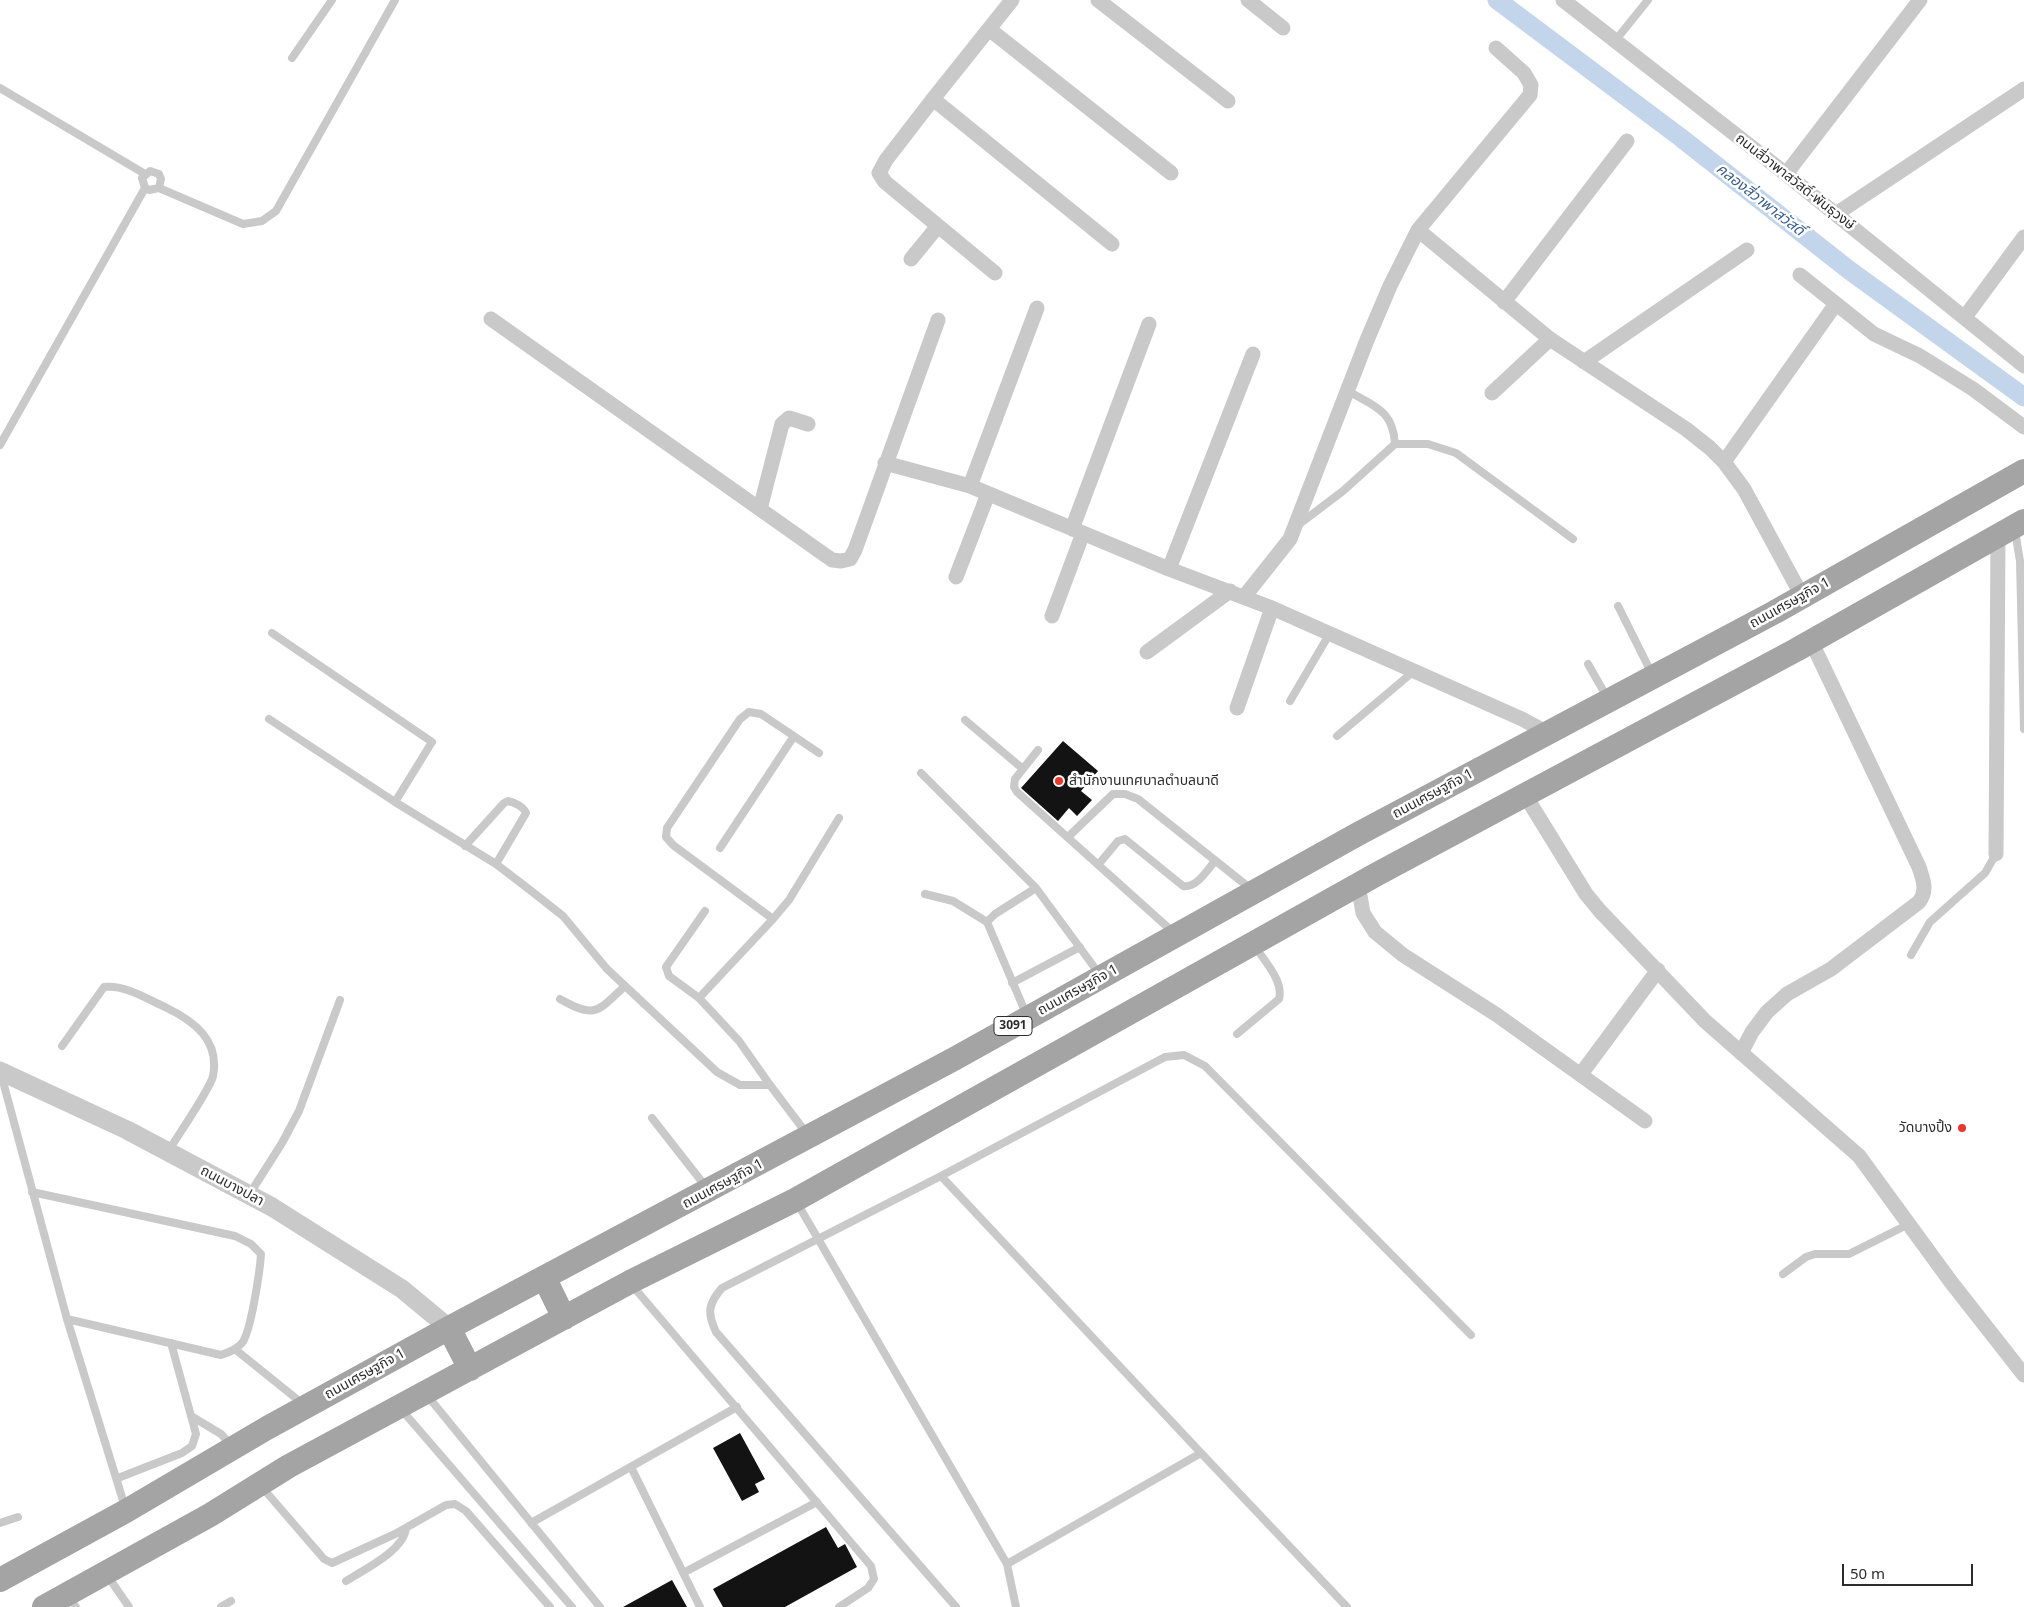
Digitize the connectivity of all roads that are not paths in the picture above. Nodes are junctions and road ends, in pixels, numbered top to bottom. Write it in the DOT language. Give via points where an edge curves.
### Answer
graph roads {
  1 [pos="332,0"];
  2 [pos="396,0"];
  3 [pos="1012,0"];
  4 [pos="1098,0"];
  5 [pos="1248,0"];
  6 [pos="1563,0"];
  7 [pos="1648,0"];
  8 [pos="1920,0"];
  9 [pos="1283,28"];
  10 [pos="989,29"];
  11 [pos="1615,41"];
  12 [pos="1496,48"];
  13 [pos="292,58"];
  14 [pos="0,88"];
  15 [pos="2024,89"];
  16 [pos="933,99"];
  17 [pos="1228,101"];
  18 [pos="1627,141"];
  19 [pos="1171,173"];
  20 [pos="145,174"];
  21 [pos="1786,174"];
  22 [pos="145,188"];
  23 [pos="158,188"];
  24 [pos="1836,214"];
  25 [pos="938,226"];
  26 [pos="1418,230"];
  27 [pos="2024,237"];
  28 [pos="1112,244"];
  29 [pos="1747,250"];
  30 [pos="911,259"];
  31 [pos="994,272"];
  32 [pos="1800,275"];
  33 [pos="1504,302"];
  34 [pos="1836,305"];
  35 [pos="1037,308"];
  36 [pos="1965,317"];
  37 [pos="492,319"];
  38 [pos="938,320"];
  39 [pos="1149,324"];
  40 [pos="1550,339"];
  41 [pos="1253,354"];
  42 [pos="1584,362"];
  43 [pos="2024,366"];
  44 [pos="1348,391"];
  45 [pos="1492,393"];
  46 [pos="808,424"];
  47 [pos="2024,427"];
  48 [pos="1395,444"];
  49 [pos="0,445"];
  50 [pos="1724,462"];
  51 [pos="885,463"];
  52 [pos="2024,470"];
  53 [pos="970,486"];
  54 [pos="988,494"];
  55 [pos="760,509"];
  56 [pos="1296,527"];
  57 [pos="2012,527"];
  58 [pos="1078,531"];
  59 [pos="1573,539"];
  60 [pos="2022,563"];
  61 [pos="1169,569"];
  62 [pos="956,578"];
  63 [pos="1230,591"];
  64 [pos="1802,596"];
  65 [pos="1244,597"];
  66 [pos="1618,606"];
  67 [pos="1272,608"];
  68 [pos="1052,616"];
  69 [pos="272,633"];
  70 [pos="1330,634"];
  71 [pos="1811,641"];
  72 [pos="1147,652"];
  73 [pos="1588,664"];
  74 [pos="1414,671"];
  75 [pos="1653,677"];
  76 [pos="1608,700"];
  77 [pos="1290,701"];
  78 [pos="1237,708"];
  79 [pos="269,719"];
  80 [pos="965,720"];
  81 [pos="2024,728"];
  82 [pos="1548,733"];
  83 [pos="794,736"];
  84 [pos="1337,736"];
  85 [pos="1038,750"];
  86 [pos="819,754"];
  87 [pos="1023,769"];
  88 [pos="921,773"];
  89 [pos="1525,795"];
  90 [pos="395,802"];
  91 [pos="839,818"];
  92 [pos="1068,837"];
  93 [pos="465,846"];
  94 [pos="720,848"];
  95 [pos="1996,854"];
  96 [pos="1215,861"];
  97 [pos="496,864"];
  98 [pos="1098,864"];
  99 [pos="1358,884"];
  100 [pos="1036,888"];
  101 [pos="1254,892"];
  102 [pos="925,894"];
  103 [pos="705,911"];
  104 [pos="773,920"];
  105 [pos="987,922"];
  106 [pos="1176,935"];
  107 [pos="1253,943"];
  108 [pos="1080,947"];
  109 [pos="1910,955"];
  110 [pos="1658,970"];
  111 [pos="1101,977"];
  112 [pos="1012,983"];
  113 [pos="625,986"];
  114 [pos="699,998"];
  115 [pos="560,999"];
  116 [pos="340,1000"];
  117 [pos="1027,1018"];
  118 [pos="1236,1034"];
  119 [pos="62,1046"];
  120 [pos="1741,1053"];
  121 [pos="0,1071"];
  122 [pos="1581,1074"];
  123 [pos="770,1085"];
  124 [pos="652,1118"];
  125 [pos="1645,1121"];
  126 [pos="810,1137"];
  127 [pos="168,1152"];
  128 [pos="941,1176"];
  129 [pos="709,1191"];
  130 [pos="32,1192"];
  131 [pos="248,1195"];
  132 [pos="794,1200"];
  133 [pos="1909,1224"];
  134 [pos="817,1238"];
  135 [pos="1783,1274"];
  136 [pos="545,1279"];
  137 [pos="630,1282"];
  138 [pos="564,1318"];
  139 [pos="67,1319"];
  140 [pos="449,1328"];
  141 [pos="1471,1335"];
  142 [pos="171,1343"];
  143 [pos="236,1350"];
  144 [pos="470,1369"];
  145 [pos="2024,1376"];
  146 [pos="425,1393"];
  147 [pos="307,1407"];
  148 [pos="399,1407"];
  149 [pos="737,1407"];
  150 [pos="190,1416"];
  151 [pos="234,1448"];
  152 [pos="1201,1453"];
  153 [pos="631,1467"];
  154 [pos="118,1478"];
  155 [pos="260,1484"];
  156 [pos="817,1502"];
  157 [pos="126,1511"];
  158 [pos="18,1517"];
  159 [pos="532,1523"];
  160 [pos="0,1524"];
  161 [pos="406,1528"];
  162 [pos="1007,1564"];
  163 [pos="106,1573"];
  164 [pos="683,1573"];
  165 [pos="0,1580"];
  166 [pos="346,1581"];
  167 [pos="71,1601"];
  168 [pos="231,1601"];
  169 [pos="849,1604"];
  170 [pos="44,1607"];
  171 [pos="129,1607"];
  172 [pos="221,1607"];
  173 [pos="550,1607"];
  174 [pos="572,1607"];
  175 [pos="600,1607"];
  176 [pos="700,1607"];
  177 [pos="839,1607"];
  178 [pos="956,1607"];
  179 [pos="1016,1607"];
  180 [pos="1347,1607"];
  1 -- 13 [label="lane"];
  2 -- 23 [label="lane" via="276,211 262,221 243,224"];
  3 -- 10 [label="street"];
  4 -- 17 [label="street"];
  5 -- 9 [label="street"];
  6 -- 11 [label="street, ถนนสี่วาพาสวัสดิ์-พันธุวงษ์"];
  7 -- 11 [label="lane"];
  8 -- 21 [label="street"];
  10 -- 16 [label="street"];
  10 -- 19 [label="street"];
  11 -- 21 [label="street, ถนนสี่วาพาสวัสดิ์-พันธุวงษ์"];
  12 -- 26 [label="street" via="1524,73 1531,85 1530,95"];
  14 -- 20 [label="lane"];
  15 -- 24 [label="street"];
  16 -- 25 [label="street" via="879,173 885,182"];
  16 -- 28 [label="street"];
  18 -- 33 [label="street"];
  20 -- 22 [label="lane" via="142,178"];
  20 -- 23 [label="lane" via="150,171 159,174"];
  21 -- 24 [label="street, ถนนสี่วาพาสวัสดิ์-พันธุวงษ์"];
  22 -- 23 [label="lane"];
  22 -- 49 [label="lane"];
  24 -- 36 [label="street, ถนนสี่วาพาสวัสดิ์-พันธุวงษ์"];
  25 -- 30 [label="street"];
  25 -- 31 [label="street"];
  26 -- 33 [label="street"];
  26 -- 44 [label="street" via="1390,286"];
  27 -- 36 [label="street"];
  29 -- 42 [label="street"];
  32 -- 34 [label="street"];
  33 -- 40 [label="street"];
  34 -- 47 [label="street" via="1874,334 1920,356 1973,389"];
  34 -- 50 [label="street"];
  35 -- 53 [label="street"];
  36 -- 43 [label="street, ถนนสี่วาพาสวัสดิ์-พันธุวงษ์"];
  37 -- 55 [label="street"];
  38 -- 51 [label="street"];
  39 -- 58 [label="street"];
  40 -- 42 [label="street"];
  40 -- 45 [label="street"];
  41 -- 61 [label="street"];
  42 -- 50 [label="street" via="1686,429"];
  44 -- 48 [label="lane" via="1380,409 1389,418"];
  44 -- 56 [label="street"];
  46 -- 55 [label="street" via="789,418 782,424"];
  48 -- 56 [label="lane" via="1343,491"];
  48 -- 59 [label="lane" via="1428,444 1456,452"];
  50 -- 64 [label="street" via="1744,489"];
  51 -- 53 [label="street"];
  51 -- 55 [label="street" via="850,559 842,562 832,560"];
  52 -- 64 [label="main road, ถนนเศรษฐกิจ 1 / 3091"];
  53 -- 54 [label="street"];
  54 -- 58 [label="street"];
  54 -- 62 [label="street"];
  56 -- 65 [label="street" via="1280,553"];
  57 -- 60 [label="lane"];
  57 -- 71 [label="main road"];
  57 -- 95 [label="street"];
  58 -- 61 [label="street"];
  58 -- 68 [label="street"];
  60 -- 81 [label="lane"];
  61 -- 63 [label="street"];
  63 -- 65 [label="street"];
  63 -- 72 [label="street"];
  64 -- 75 [label="main road, ถนนเศรษฐกิจ 1 / 3091"];
  65 -- 67 [label="street"];
  66 -- 75 [label="lane"];
  67 -- 70 [label="street"];
  67 -- 78 [label="street"];
  69 -- 90 [label="lane" via="432,742"];
  70 -- 74 [label="street"];
  70 -- 77 [label="lane"];
  71 -- 89 [label="main road"];
  71 -- 120 [label="street" via="1918,867 1924,896 1831,969 1787,994 1767,1012"];
  73 -- 76 [label="lane"];
  74 -- 82 [label="street"];
  74 -- 84 [label="lane"];
  75 -- 76 [label="main road, ถนนเศรษฐกิจ 1 / 3091"];
  76 -- 82 [label="main road, ถนนเศรษฐกิจ 1 / 3091"];
  79 -- 90 [label="lane"];
  80 -- 87 [label="lane"];
  82 -- 101 [label="main road, ถนนเศรษฐกิจ 1 / 3091"];
  83 -- 86 [label="lane"];
  83 -- 94 [label="lane"];
  83 -- 104 [label="lane" via="761,714 749,712 740,718 668,828 666,837"];
  85 -- 87 [label="lane"];
  87 -- 92 [label="lane" via="1015,779 1014,787"];
  88 -- 100 [label="lane"];
  89 -- 99 [label="main road"];
  89 -- 110 [label="street" via="1586,894"];
  90 -- 93 [label="lane"];
  91 -- 104 [label="lane" via="789,900"];
  92 -- 96 [label="lane" via="1113,794 1125,794 1138,799"];
  92 -- 98 [label="lane"];
  93 -- 97 [label="lane"];
  93 -- 97 [label="lane" via="504,804 512,801 526,813"];
  95 -- 109 [label="lane" via="1985,873 1930,922"];
  96 -- 98 [label="lane" via="1195,884 1188,887 1124,839 1118,841"];
  96 -- 101 [label="lane"];
  97 -- 113 [label="lane" via="563,916 606,969"];
  98 -- 106 [label="lane"];
  99 -- 107 [label="main road"];
  99 -- 122 [label="street" via="1363,913 1375,932 1403,955"];
  100 -- 105 [label="lane" via="994,914"];
  100 -- 108 [label="lane"];
  101 -- 106 [label="main road, ถนนเศรษฐกิจ 1 / 3091"];
  102 -- 105 [label="lane" via="953,901"];
  103 -- 114 [label="lane" via="666,966 669,976"];
  104 -- 114 [label="lane"];
  105 -- 112 [label="lane"];
  106 -- 111 [label="main road, ถนนเศรษฐกิจ 1 / 3091"];
  107 -- 118 [label="lane" via="1281,992 1279,999"];
  107 -- 132 [label="main road"];
  108 -- 111 [label="lane"];
  108 -- 112 [label="lane"];
  110 -- 120 [label="street" via="1705,1021"];
  110 -- 122 [label="street"];
  111 -- 117 [label="main road, ถนนเศรษฐกิจ 1 / 3091"];
  112 -- 117 [label="lane"];
  113 -- 115 [label="lane" via="592,1012 580,1011"];
  113 -- 123 [label="lane" via="717,1072 740,1085"];
  114 -- 123 [label="lane" via="739,1041"];
  116 -- 131 [label="lane" via="299,1111"];
  117 -- 126 [label="main road, ถนนเศรษฐกิจ 1 / 3091"];
  119 -- 127 [label="lane" via="104,987 116,986 172,1011 206,1035 213,1049 214,1077"];
  120 -- 133 [label="street" via="1859,1156"];
  121 -- 127 [label="street, ถนนบางปลา"];
  121 -- 130 [label="lane"];
  122 -- 125 [label="street"];
  123 -- 126 [label="lane"];
  124 -- 129 [label="lane"];
  126 -- 129 [label="main road, ถนนเศรษฐกิจ 1 / 3091"];
  127 -- 131 [label="street, ถนนบางปลา"];
  128 -- 134 [label="lane"];
  128 -- 141 [label="lane" via="1165,1057 1184,1054 1204,1066"];
  128 -- 152 [label="lane"];
  129 -- 136 [label="main road, ถนนเศรษฐกิจ 1 / 3091"];
  130 -- 139 [label="lane"];
  130 -- 143 [label="lane" via="235,1236 251,1244 261,1254 260,1275 244,1341"];
  131 -- 140 [label="street, ถนนบางปลา" via="315,1233 387,1280"];
  132 -- 134 [label="lane"];
  132 -- 137 [label="main road"];
  133 -- 135 [label="lane" via="1849,1254 1806,1257"];
  133 -- 145 [label="street"];
  134 -- 162 [label="lane"];
  134 -- 178 [label="lane" via="722,1288 713,1298 709,1317 716,1332"];
  136 -- 138 [label="main road"];
  136 -- 140 [label="main road, ถนนเศรษฐกิจ 1 / 3091"];
  137 -- 138 [label="main road"];
  137 -- 149 [label="lane"];
  138 -- 144 [label="main road"];
  139 -- 142 [label="lane"];
  139 -- 154 [label="lane"];
  140 -- 144 [label="main road"];
  140 -- 147 [label="main road, ถนนเศรษฐกิจ 1 / 3091"];
  142 -- 143 [label="lane" via="221,1355"];
  142 -- 150 [label="lane"];
  143 -- 147 [label="lane"];
  144 -- 146 [label="main road"];
  146 -- 148 [label="main road"];
  146 -- 159 [label="lane"];
  147 -- 151 [label="main road, ถนนเศรษฐกิจ 1 / 3091"];
  148 -- 155 [label="main road"];
  148 -- 174 [label="lane"];
  149 -- 153 [label="lane"];
  149 -- 156 [label="lane"];
  150 -- 151 [label="lane" via="221,1434"];
  150 -- 154 [label="lane" via="196,1434 192,1446"];
  151 -- 157 [label="main road, ถนนเศรษฐกิจ 1 / 3091"];
  152 -- 162 [label="lane"];
  152 -- 180 [label="lane"];
  153 -- 159 [label="lane"];
  153 -- 164 [label="lane"];
  154 -- 157 [label="lane"];
  155 -- 161 [label="lane" via="324,1559 332,1563"];
  155 -- 163 [label="main road"];
  156 -- 164 [label="lane"];
  156 -- 169 [label="lane" via="871,1566 874,1579"];
  157 -- 165 [label="main road, ถนนเศรษฐกิจ 1 / 3091"];
  158 -- 160 [label="lane"];
  159 -- 175 [label="lane"];
  161 -- 166 [label="lane" via="400,1543 391,1552"];
  161 -- 173 [label="lane" via="446,1505 454,1504 466,1511"];
  162 -- 179 [label="lane"];
  163 -- 167 [label="main road"];
  163 -- 171 [label="lane"];
  164 -- 176 [label="lane"];
  167 -- 170 [label="main road"];
  168 -- 172 [label="lane"];
  169 -- 177 [label="lane"];
}
